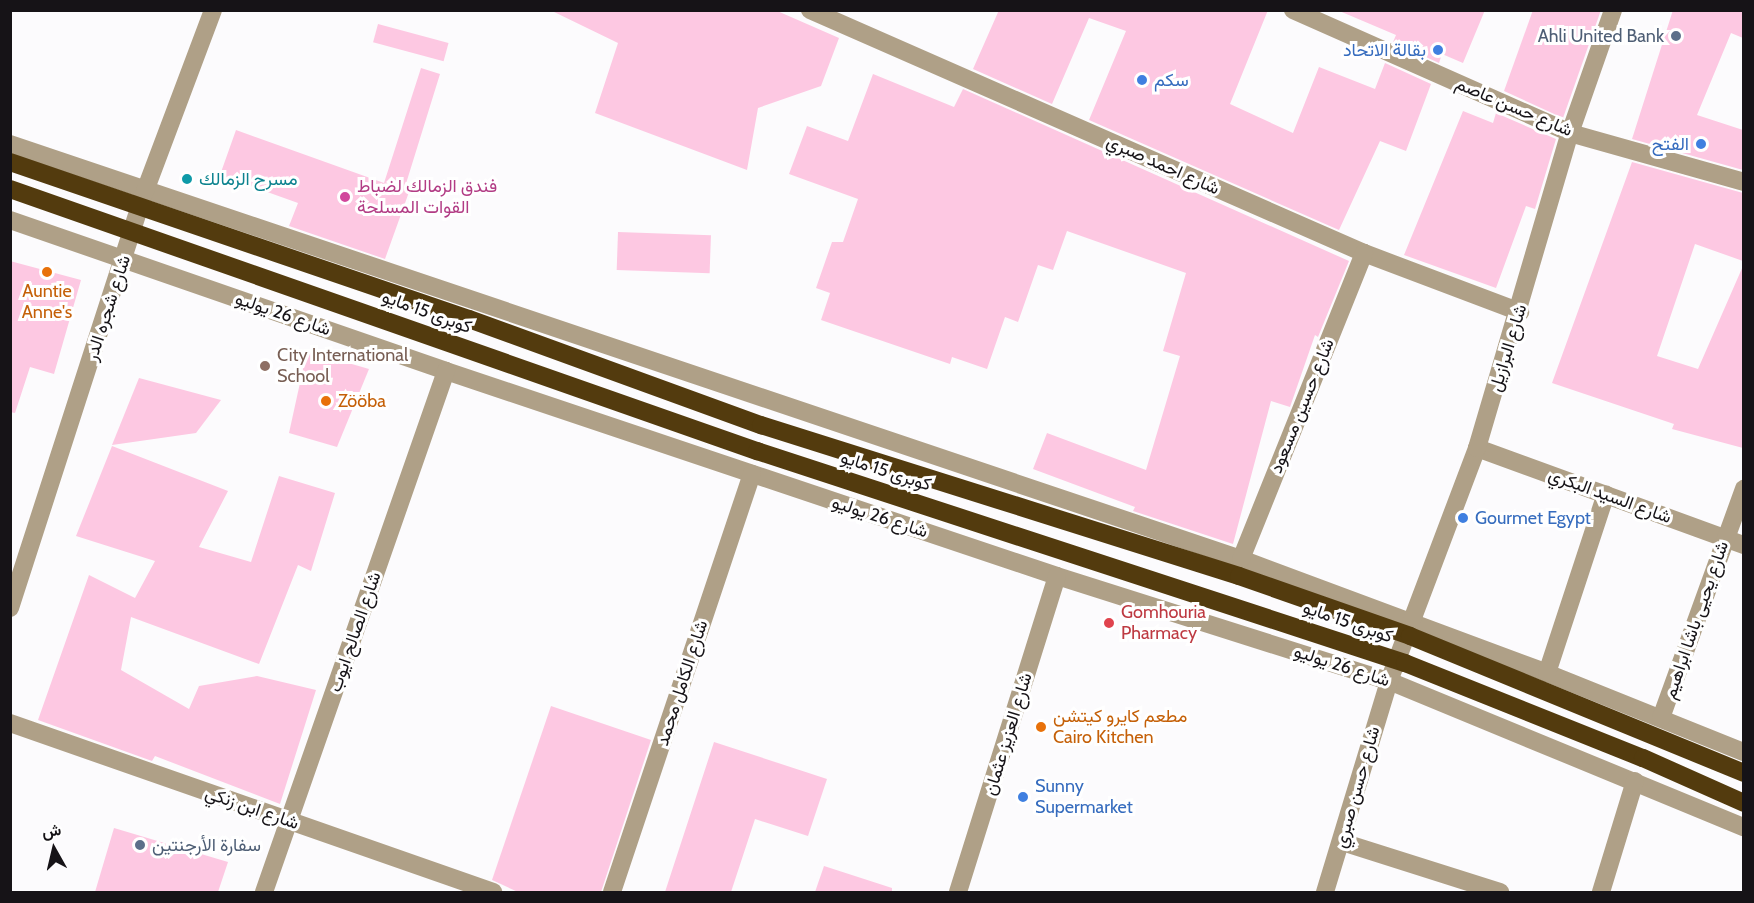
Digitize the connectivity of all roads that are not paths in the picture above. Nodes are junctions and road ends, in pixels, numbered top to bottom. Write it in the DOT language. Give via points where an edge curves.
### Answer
graph roads {
  1 [pos="213,10"];
  2 [pos="810,10"];
  3 [pos="1293,10"];
  4 [pos="1613,10"];
  5 [pos="1570,133"];
  6 [pos="10,144"];
  7 [pos="10,162"];
  8 [pos="1743,182"];
  9 [pos="10,189"];
  10 [pos="146,191"];
  11 [pos="10,220"];
  12 [pos="1364,253"];
  13 [pos="125,258"];
  14 [pos="1520,312"];
  15 [pos="446,371"];
  16 [pos="1477,448"];
  17 [pos="752,474"];
  18 [pos="1743,489"];
  19 [pos="1606,494"];
  20 [pos="1725,538"];
  21 [pos="1743,545"];
  22 [pos="1240,559"];
  23 [pos="1057,576"];
  24 [pos="10,609"];
  25 [pos="1411,621"];
  26 [pos="1547,673"];
  27 [pos="1389,681"];
  28 [pos="1661,718"];
  29 [pos="10,723"];
  30 [pos="1743,752"];
  31 [pos="1743,773"];
  32 [pos="1635,781"];
  33 [pos="1743,803"];
  34 [pos="290,821"];
  35 [pos="1743,827"];
  36 [pos="1342,842"];
  37 [pos="264,892"];
  38 [pos="493,892"];
  39 [pos="612,892"];
  40 [pos="958,892"];
  41 [pos="1325,892"];
  42 [pos="1500,892"];
  43 [pos="1601,892"];
  1 -- 10 [label="street, شارع شجره الدر"];
  2 -- 12 [label="street, شارع احمد صبري"];
  3 -- 5 [label="street, شارع حسن عاصم"];
  4 -- 5 [label="street, شارع البرازيل"];
  5 -- 8 [label="street, شارع حسن عاصم"];
  5 -- 14 [label="street, شارع البرازيل"];
  6 -- 10 [label="street"];
  7 -- 31 [label="highway, كوبرى 15 مايو" via="469,319 761,425 1239,576 1410,636"];
  9 -- 33 [label="highway, كوبرى 15 مايو" via="757,451 1405,663 1643,758"];
  10 -- 13 [label="street, شارع شجره الدر"];
  10 -- 22 [label="street"];
  11 -- 13 [label="street, شارع 26 يوليو"];
  12 -- 14 [label="street, شارع احمد صبري"];
  12 -- 22 [label="street, شارع حسين مسعود"];
  13 -- 15 [label="street, شارع 26 يوليو"];
  13 -- 24 [label="street, شارع شجره الدر"];
  14 -- 16 [label="street, شارع البرازيل"];
  15 -- 17 [label="street, شارع 26 يوليو"];
  15 -- 34 [label="street, شارع الصالح ايوب"];
  16 -- 19 [label="street, شارع السيد البكري"];
  16 -- 25 [label="street, شارع البرازيل"];
  17 -- 23 [label="street, شارع 26 يوليو"];
  17 -- 39 [label="street, شارع الكامل محمد"];
  18 -- 20 [label="street, شارع يحيى باشا ابراهيم"];
  19 -- 20 [label="street, شارع السيد البكري"];
  19 -- 26 [label="street"];
  20 -- 21 [label="street, شارع السيد البكري"];
  20 -- 28 [label="street, شارع يحيى باشا ابراهيم"];
  22 -- 25 [label="street"];
  23 -- 27 [label="street, شارع 26 يوليو"];
  23 -- 40 [label="street, شارع العزيز عثمان"];
  25 -- 26 [label="street"];
  25 -- 27 [label="street, شارع البرازيل"];
  26 -- 28 [label="street"];
  27 -- 32 [label="street, شارع 26 يوليو"];
  27 -- 36 [label="street, شارع حسن صبري"];
  28 -- 30 [label="street"];
  29 -- 34 [label="street, شارع ابن زنكي"];
  32 -- 35 [label="street, شارع 26 يوليو"];
  32 -- 43 [label="street"];
  34 -- 37 [label="street, شارع الصالح ايوب"];
  34 -- 38 [label="street, شارع ابن زنكي"];
  36 -- 41 [label="street, شارع حسن صبري"];
  36 -- 42 [label="street"];
}
